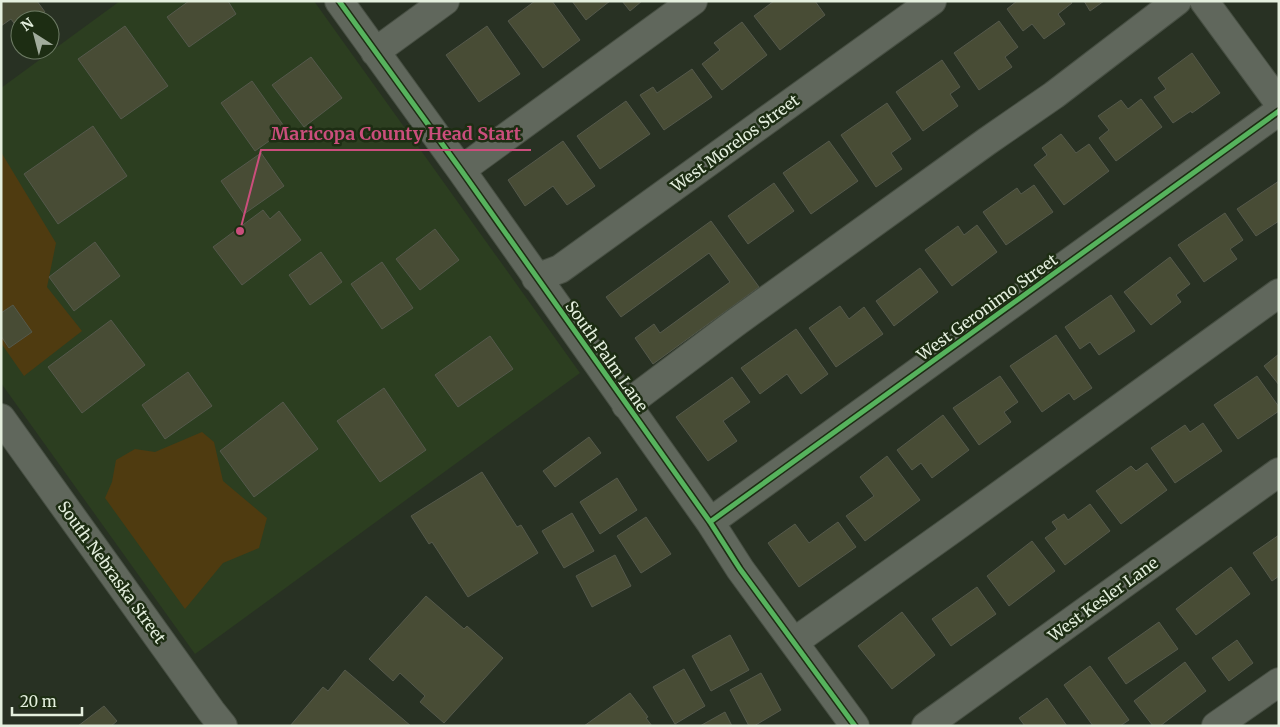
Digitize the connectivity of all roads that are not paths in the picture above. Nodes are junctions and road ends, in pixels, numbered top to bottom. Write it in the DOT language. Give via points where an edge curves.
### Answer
graph roads {
  1 [pos="339,1"];
  2 [pos="445,1"];
  3 [pos="693,1"];
  4 [pos="932,1"];
  5 [pos="1177,1"];
  6 [pos="1204,1"];
  7 [pos="375,52"];
  8 [pos="1279,103"];
  9 [pos="1279,111"];
  10 [pos="461,170"];
  11 [pos="536,278"];
  12 [pos="1279,293"];
  13 [pos="626,405"];
  14 [pos="1,418"];
  15 [pos="1279,472"];
  16 [pos="710,522"];
  17 [pos="794,642"];
  18 [pos="1279,682"];
  19 [pos="223,726"];
  20 [pos="855,726"];
  21 [pos="926,726"];
  22 [pos="1216,726"];
  1 -- 7 [label="street, South Palm Lane"];
  2 -- 7 [label="street"];
  3 -- 10 [label="street"];
  4 -- 11 [label="street, West Morelos Street" via="560,269"];
  5 -- 13 [label="street" via="1054,95"];
  6 -- 8 [label="street"];
  7 -- 10 [label="street, South Palm Lane"];
  9 -- 16 [label="street, West Geronimo Street"];
  10 -- 11 [label="street, South Palm Lane"];
  11 -- 13 [label="street, South Palm Lane"];
  12 -- 17 [label="street"];
  13 -- 16 [label="street, South Palm Lane"];
  14 -- 19 [label="street, South Nebraska Street"];
  15 -- 21 [label="street, West Kesler Lane"];
  16 -- 17 [label="street, South Palm Lane"];
  17 -- 20 [label="street, South Palm Lane"];
  18 -- 22 [label="street"];
}
